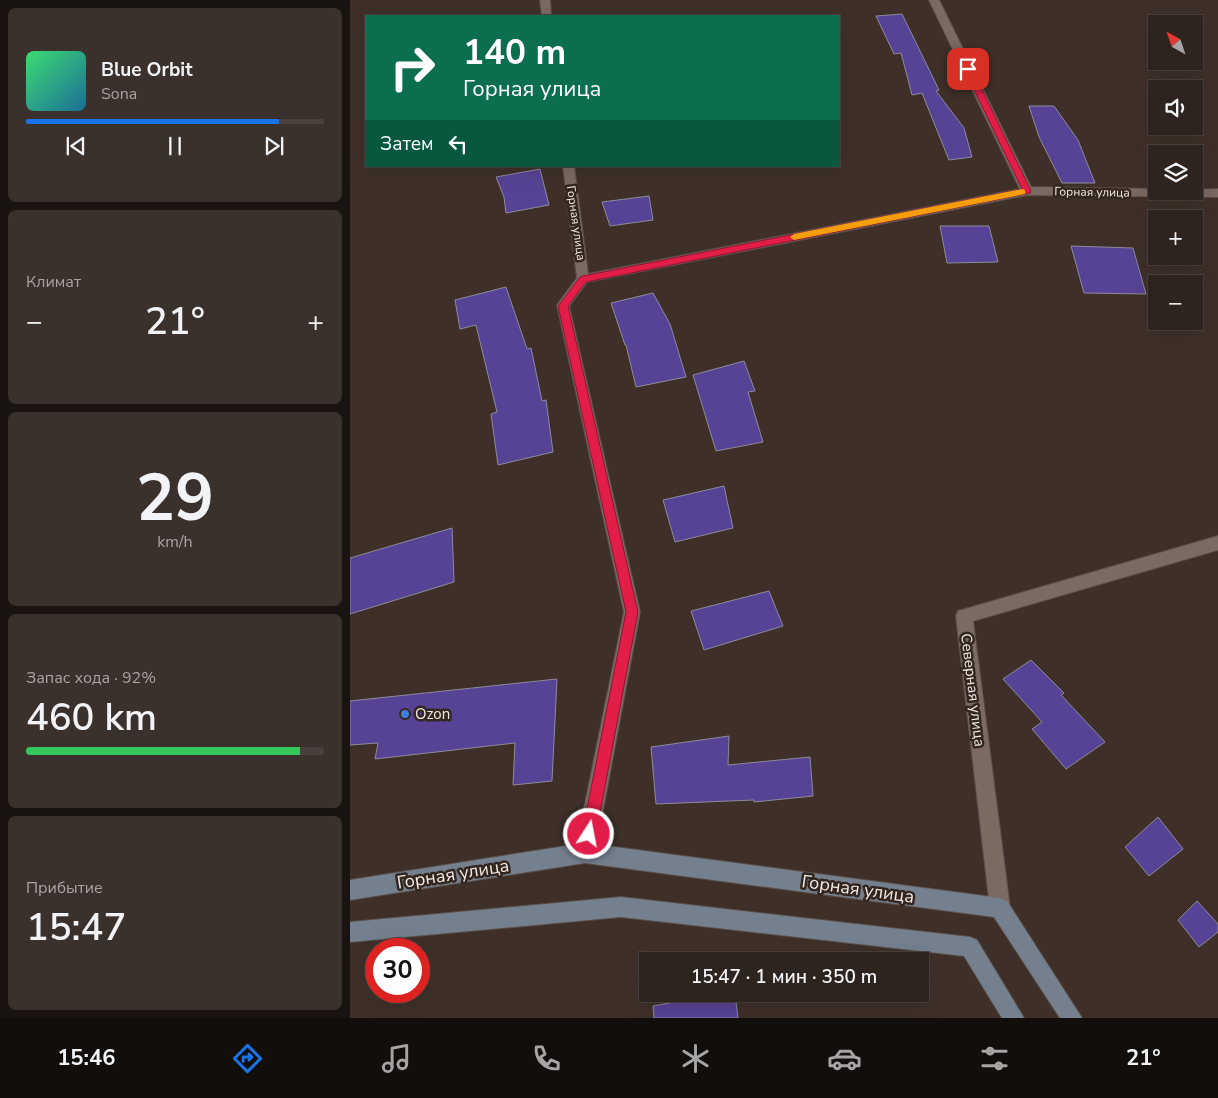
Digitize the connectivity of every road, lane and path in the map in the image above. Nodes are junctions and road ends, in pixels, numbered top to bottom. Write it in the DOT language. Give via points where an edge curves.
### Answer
graph roads {
  1 [pos="545,0"];
  2 [pos="934,0"];
  3 [pos="547,15"];
  4 [pos="568,167"];
  5 [pos="1027,191"];
  6 [pos="1218,193"];
  7 [pos="583,279"];
  8 [pos="1218,543"];
  9 [pos="585,853"];
  10 [pos="350,890"];
  11 [pos="1000,908"];
  12 [pos="350,932"];
  13 [pos="1014,1018"];
  14 [pos="1072,1018"];
  1 -- 3 [label="street"];
  2 -- 5 [label="street"];
  4 -- 7 [label="street, Горная улица"];
  5 -- 6 [label="street, Горная улица"];
  5 -- 7 [label="street, Горная улица"];
  7 -- 9 [label="street, Горная улица" via="563,306 632,612"];
  8 -- 11 [label="street, Северная улица" via="964,616"];
  9 -- 10 [label="street, Горная улица"];
  9 -- 11 [label="street, Горная улица"];
  11 -- 14 [label="street"];
  12 -- 13 [label="street" via="621,907 970,947"];
}
